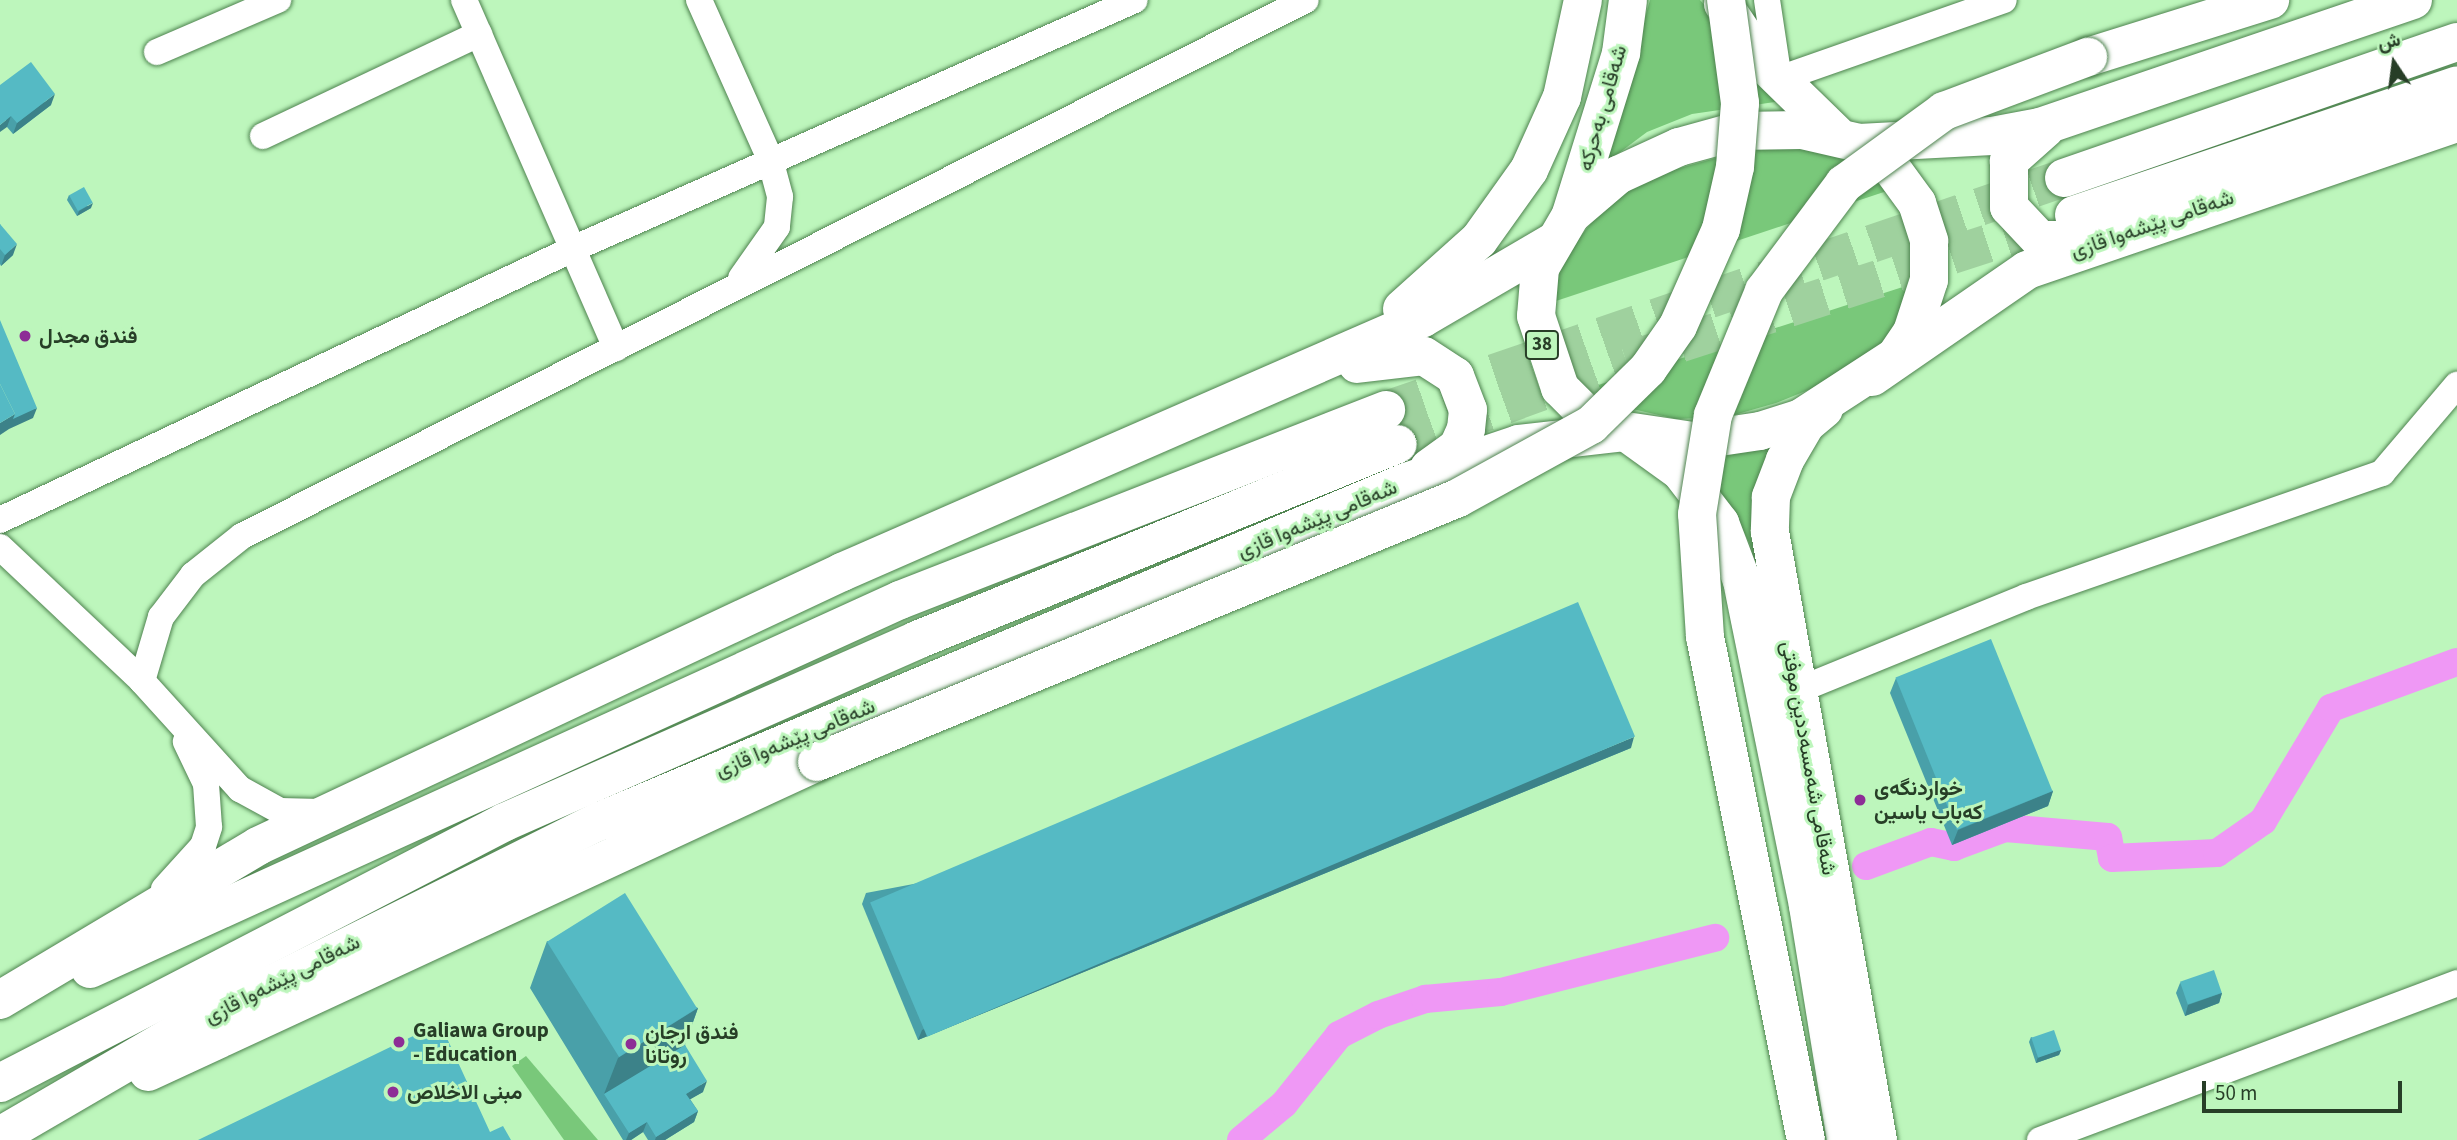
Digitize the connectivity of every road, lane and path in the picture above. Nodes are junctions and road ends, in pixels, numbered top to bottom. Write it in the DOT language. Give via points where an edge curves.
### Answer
graph roads {
  1 [pos="278,0"];
  2 [pos="464,0"];
  3 [pos="699,0"];
  4 [pos="1135,0"];
  5 [pos="1306,0"];
  6 [pos="1583,0"];
  7 [pos="1628,0"];
  8 [pos="1723,0"];
  9 [pos="1767,0"];
  10 [pos="2004,0"];
  11 [pos="2270,0"];
  12 [pos="2413,0"];
  13 [pos="1947,10"];
  14 [pos="479,34"];
  15 [pos="2457,41"];
  16 [pos="157,51"];
  17 [pos="1779,79"];
  18 [pos="2457,85"];
  19 [pos="2064,119"];
  20 [pos="2457,123"];
  21 [pos="263,136"];
  22 [pos="1847,139"];
  23 [pos="771,159"];
  24 [pos="2064,178"];
  25 [pos="2074,215"];
  26 [pos="1562,228"];
  27 [pos="2123,233"];
  28 [pos="575,248"];
  29 [pos="730,290"];
  30 [pos="616,348"];
  31 [pos="1872,377"];
  32 [pos="1279,385"];
  33 [pos="2457,385"];
  34 [pos="1838,397"];
  35 [pos="1214,413"];
  36 [pos="1626,432"];
  37 [pos="1406,482"];
  38 [pos="0,520"];
  39 [pos="0,547"];
  40 [pos="142,681"];
  41 [pos="1797,691"];
  42 [pos="339,808"];
  43 [pos="137,915"];
  44 [pos="2457,983"];
  45 [pos="0,1000"];
  46 [pos="0,1011"];
  47 [pos="0,1083"];
  48 [pos="36,1117"];
  49 [pos="0,1136"];
  50 [pos="1806,1140"];
  51 [pos="1846,1140"];
  52 [pos="1878,1140"];
  53 [pos="2040,1140"];
  1 -- 16 [label="street"];
  2 -- 14 [label="street"];
  3 -- 23 [label="street"];
  4 -- 23 [label="street"];
  5 -- 29 [label="street"];
  6 -- 35 [label="main road" via="1548,133 1479,240 1394,314"];
  7 -- 26 [label="main road, شەقامی بەحرکە / 38" via="1621,53"];
  8 -- 17 [label="main road, 38"];
  8 -- 48 [label="main road, bridge" via="1740,103 1735,167 1720,229 1678,326 1648,369 1591,425 1458,498 817,762 229,1040"];
  9 -- 17 [label="street"];
  10 -- 13 [label="street"];
  11 -- 50 [label="main road, bridge" via="2088,57 1944,111 1844,184 1764,291 1713,415 1696,536 1705,637"];
  12 -- 19 [label="main road"];
  13 -- 17 [label="street"];
  14 -- 21 [label="street"];
  14 -- 28 [label="street"];
  15 -- 24 [label="main road"];
  17 -- 22 [label="main road, 38"];
  18 -- 25 [label="main road, شەقامی پێشەوا قازی"];
  19 -- 22 [label="main road" via="1992,136"];
  19 -- 27 [label="main road" via="2027,139 2009,161 2005,189 2013,215 2050,243"];
  20 -- 27 [label="main road, شەقامی پێشەوا قازی"];
  22 -- 26 [label="main road" via="1737,131 1679,147 1618,175"];
  22 -- 31 [label="main road, شەقامی پێشەوا قازی / 38" via="1907,184 1925,225 1931,260 1912,332"];
  23 -- 28 [label="street"];
  23 -- 29 [label="street" via="780,197 776,227 763,254"];
  26 -- 32 [label="main road" via="1423,318"];
  26 -- 36 [label="main road, شەقامی پێشەوا قازی / 38" via="1535,294 1549,364 1583,415 1598,427"];
  27 -- 31 [label="main road, شەقامی پێشەوا قازی" via="2027,270 1984,294"];
  28 -- 30 [label="street"];
  28 -- 38 [label="street"];
  29 -- 30 [label="street"];
  30 -- 40 [label="street" via="242,536 193,575 161,617"];
  31 -- 34 [label="main road, شەقامی پێشەوا قازی / 38"];
  32 -- 35 [label="main road"];
  32 -- 37 [label="main road" via="1405,355 1441,364 1464,392 1466,429 1458,447"];
  33 -- 41 [label="street" via="2382,473 2026,597"];
  34 -- 36 [label="main road, شەقامی پێشەوا قازی / 38" via="1801,418 1732,438 1693,441"];
  34 -- 41 [label="main road, شەقامی شەمسەددین موفتی" via="1806,424 1771,497 1770,532"];
  35 -- 42 [label="main road" via="842,572"];
  36 -- 37 [label="main road, شەقامی پێشەوا قازی" via="1519,444"];
  36 -- 51 [label="main road, شەقامی شەمسەددین موفتی" via="1680,471 1720,523 1742,580 1808,906"];
  37 -- 48 [label="main road, شەقامی پێشەوا قازی" via="598,822 196,1022"];
  39 -- 40 [label="street"];
  40 -- 42 [label="street" via="264,806 298,814"];
  40 -- 43 [label="street" via="193,752 210,807 203,846"];
  41 -- 52 [label="main road, شەقامی شەمسەددین موفتی"];
  42 -- 43 [label="main road"];
  43 -- 45 [label="main road"];
  44 -- 53 [label="street"];
  46 -- 47 [label="main road, شەقامی پێشەوا قازی" via="486,783 900,600 1392,427 505,822"];
  48 -- 49 [label="main road, شەقامی پێشەوا قازی"];
}
